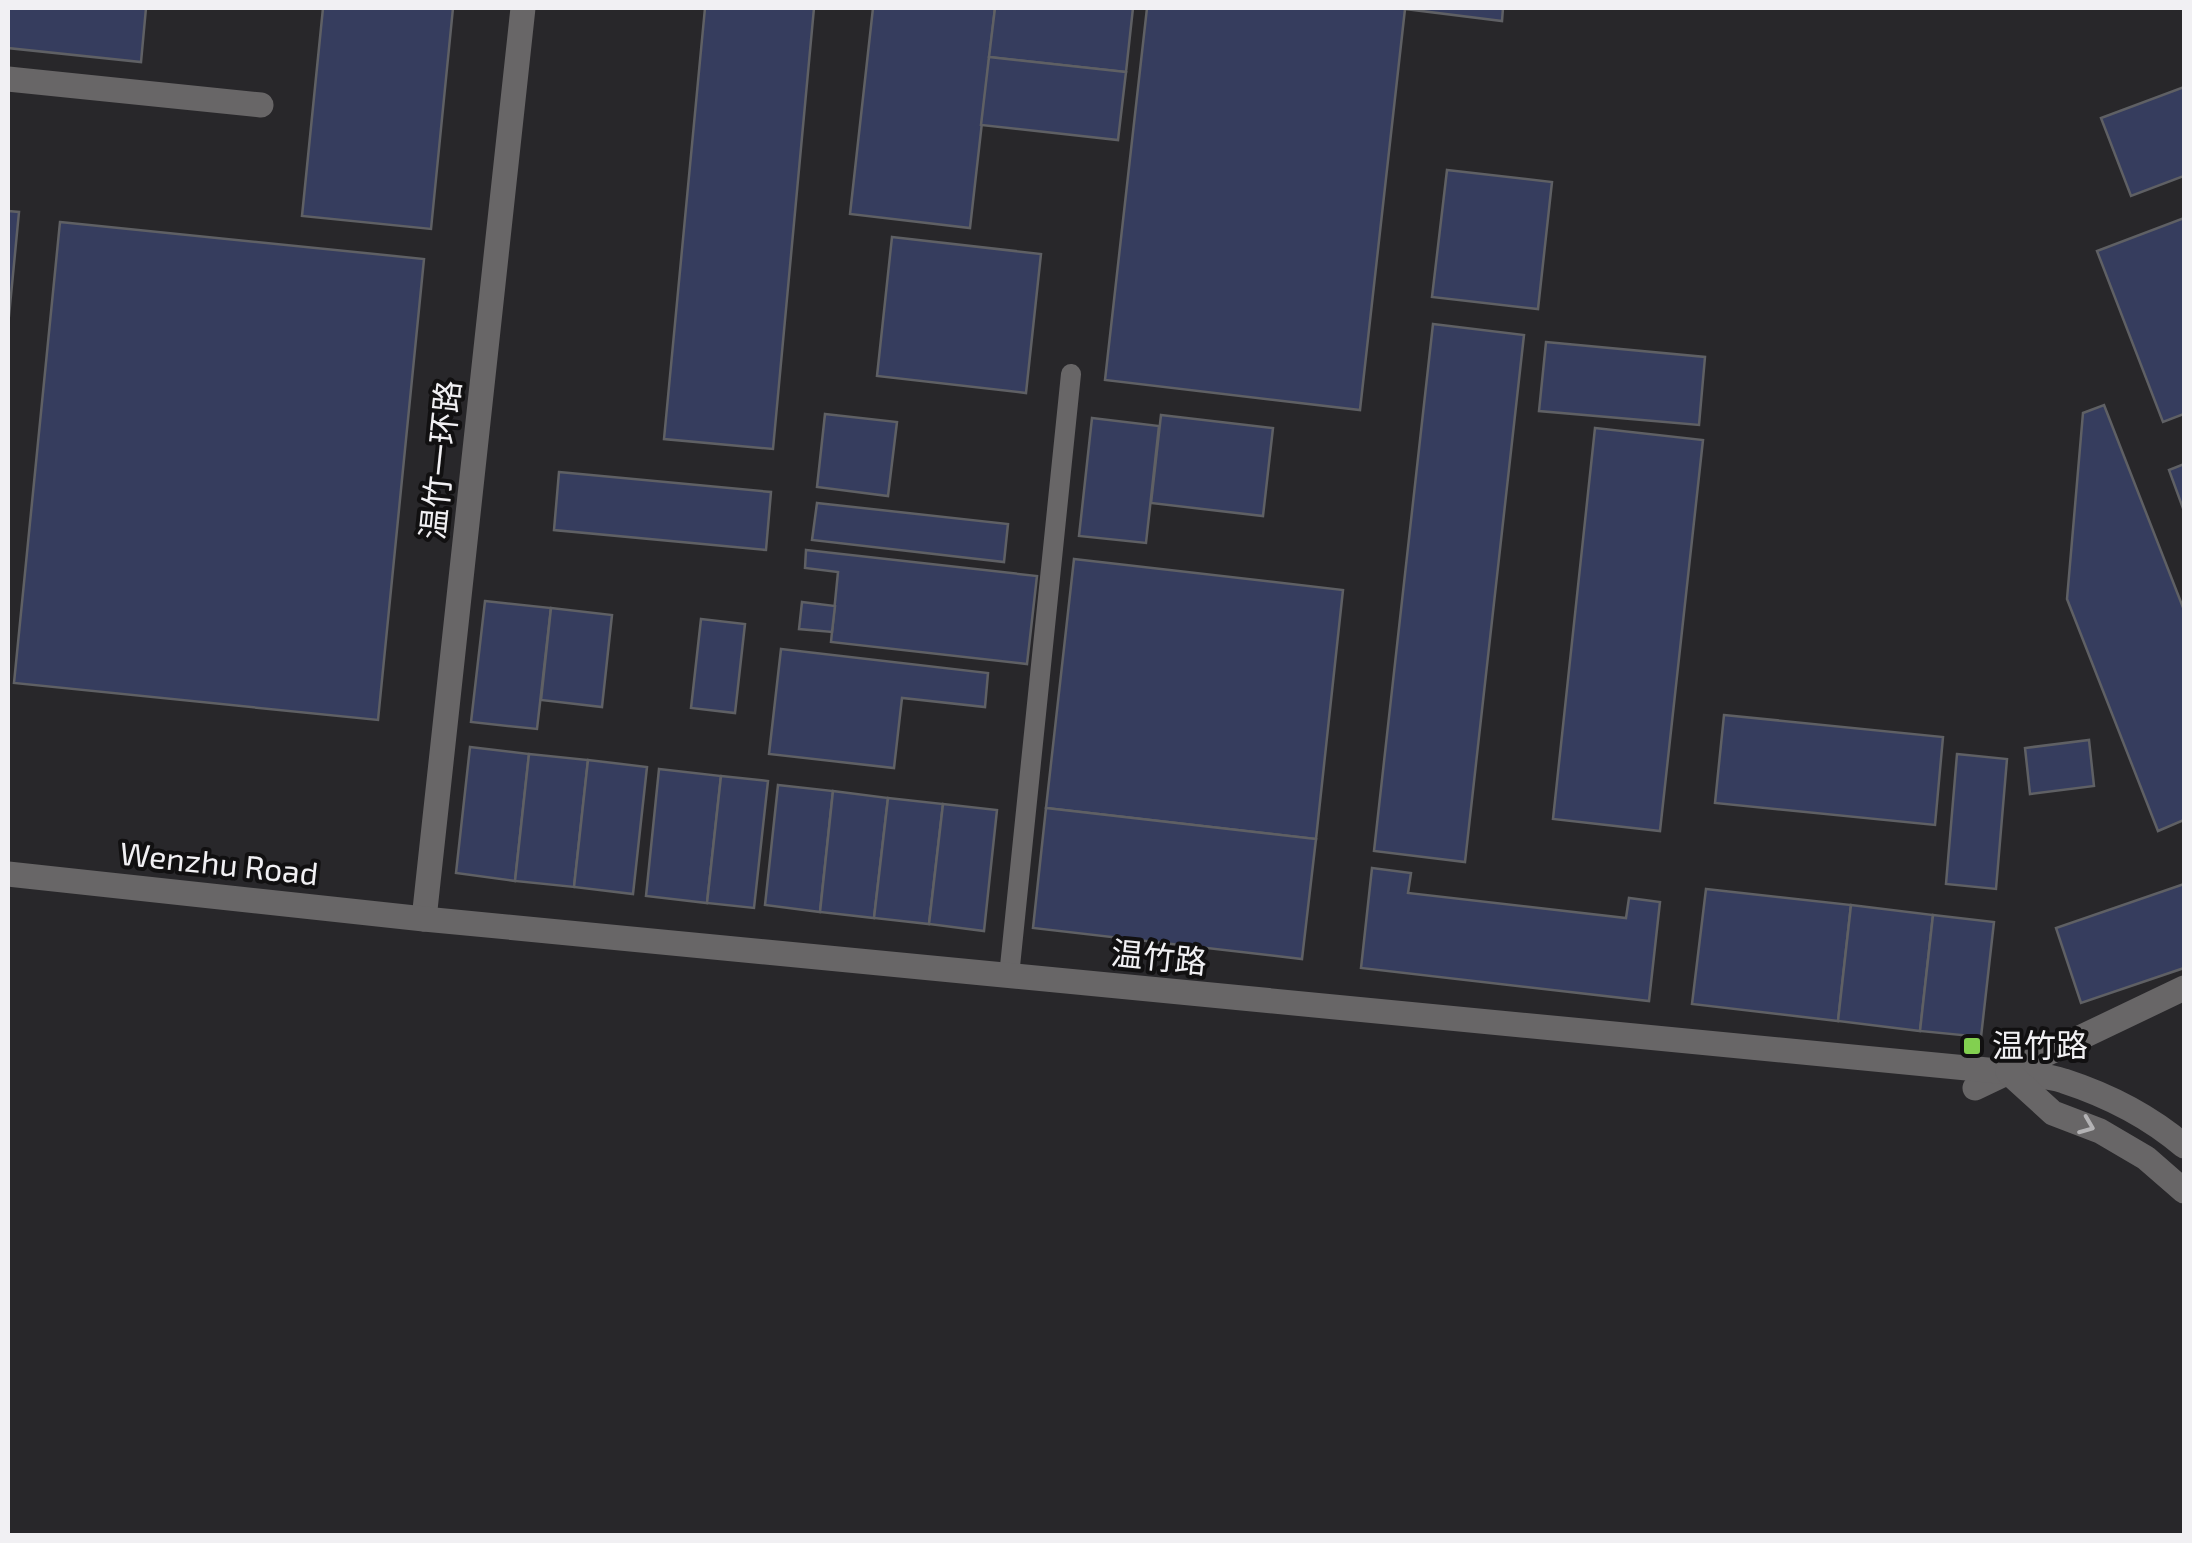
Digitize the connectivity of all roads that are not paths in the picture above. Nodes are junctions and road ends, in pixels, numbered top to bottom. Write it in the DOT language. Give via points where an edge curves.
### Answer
graph roads {
  1 [pos="523,8"];
  2 [pos="8,79"];
  3 [pos="261,105"];
  4 [pos="1071,374"];
  5 [pos="8,874"];
  6 [pos="424,919"];
  7 [pos="1009,976"];
  8 [pos="2184,988"];
  9 [pos="2008,1072"];
  10 [pos="1975,1088"];
  11 [pos="2184,1146"];
  12 [pos="2184,1192"];
  1 -- 6 [label="street, 温竹一环路"];
  2 -- 3 [label="street"];
  4 -- 7 [label="lane"];
  5 -- 6 [label="street, Wenzhu Road"];
  6 -- 7 [label="street, 温竹路"];
  7 -- 9 [label="street, 温竹路"];
  8 -- 9 [label="street"];
  9 -- 10 [label="street"];
  9 -- 11 [label="street, 温竹路" via="2060,1079 2114,1101"];
  9 -- 12 [label="street, one-way" via="2052,1113 2146,1158"];
}
